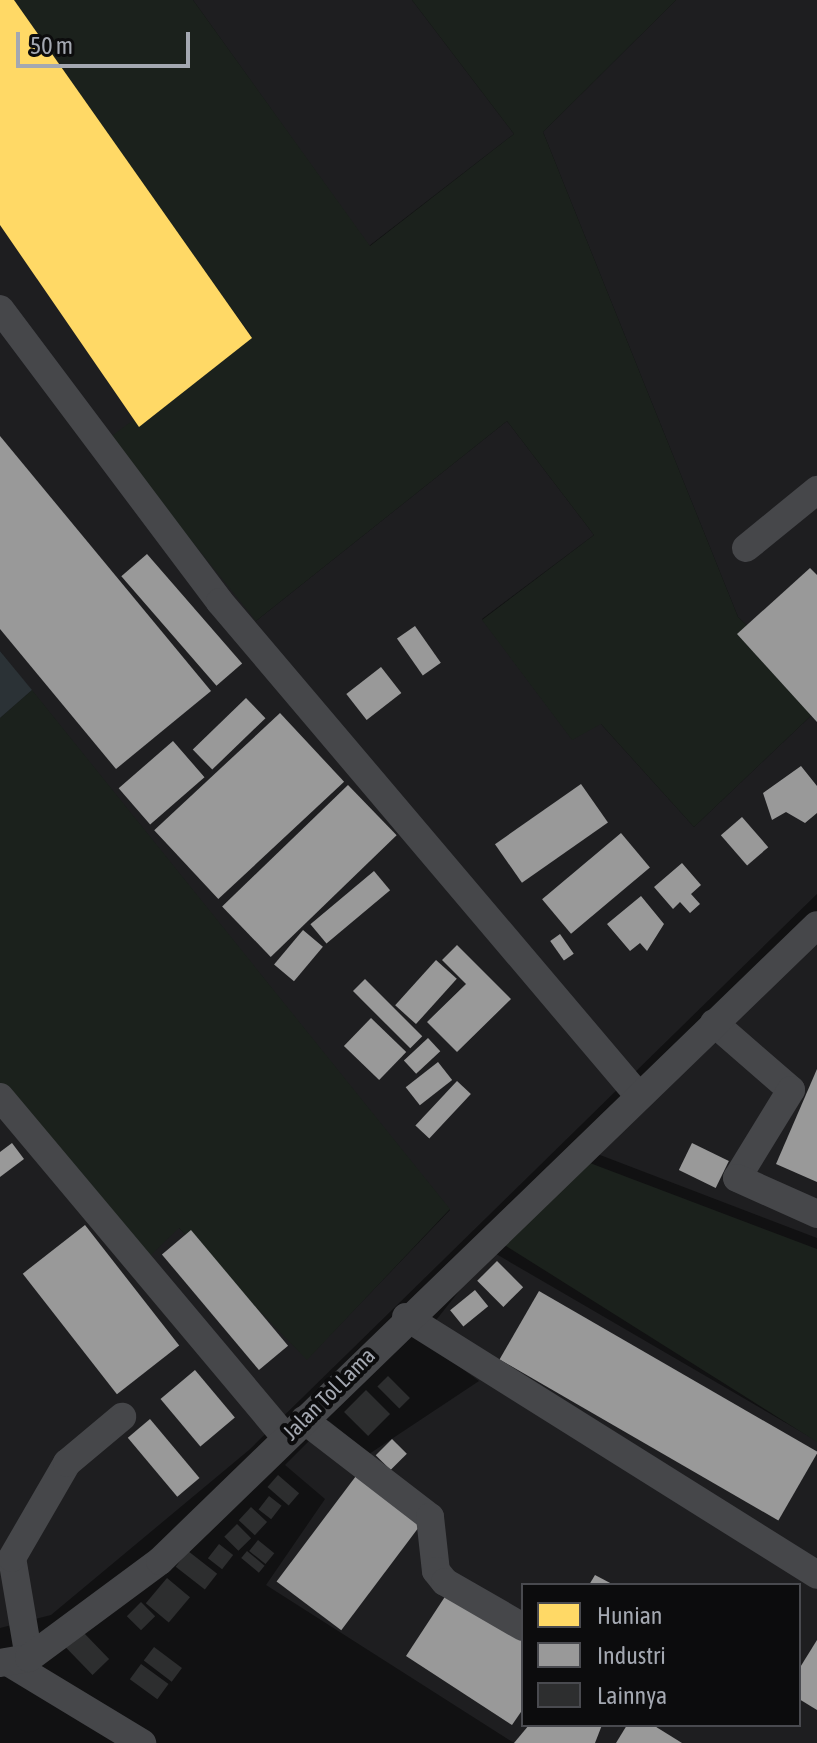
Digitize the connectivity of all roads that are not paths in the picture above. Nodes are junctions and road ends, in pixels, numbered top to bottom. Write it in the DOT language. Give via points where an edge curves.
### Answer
graph roads {
  1 [pos="0,309"];
  2 [pos="817,490"];
  3 [pos="746,548"];
  4 [pos="817,925"];
  5 [pos="714,1023"];
  6 [pos="638,1095"];
  7 [pos="0,1097"];
  8 [pos="817,1214"];
  9 [pos="406,1317"];
  10 [pos="122,1417"];
  11 [pos="295,1429"];
  12 [pos="817,1575"];
  13 [pos="521,1626"];
  14 [pos="12,1661"];
  15 [pos="142,1743"];
  1 -- 6 [label="street" via="220,602"];
  2 -- 3 [label="street"];
  4 -- 5 [label="street, Jalan Tol Lama"];
  5 -- 6 [label="street, Jalan Tol Lama"];
  5 -- 8 [label="street" via="791,1090 737,1178"];
  6 -- 9 [label="street, Jalan Tol Lama"];
  7 -- 11 [label="street"];
  9 -- 11 [label="street, Jalan Tol Lama"];
  9 -- 12 [label="street"];
  10 -- 14 [label="street" via="67,1463 12,1558"];
  11 -- 13 [label="street" via="430,1517 436,1571 445,1582"];
  11 -- 14 [label="street, Jalan Tol Lama" via="160,1561"];
  14 -- 15 [label="street"];
}
